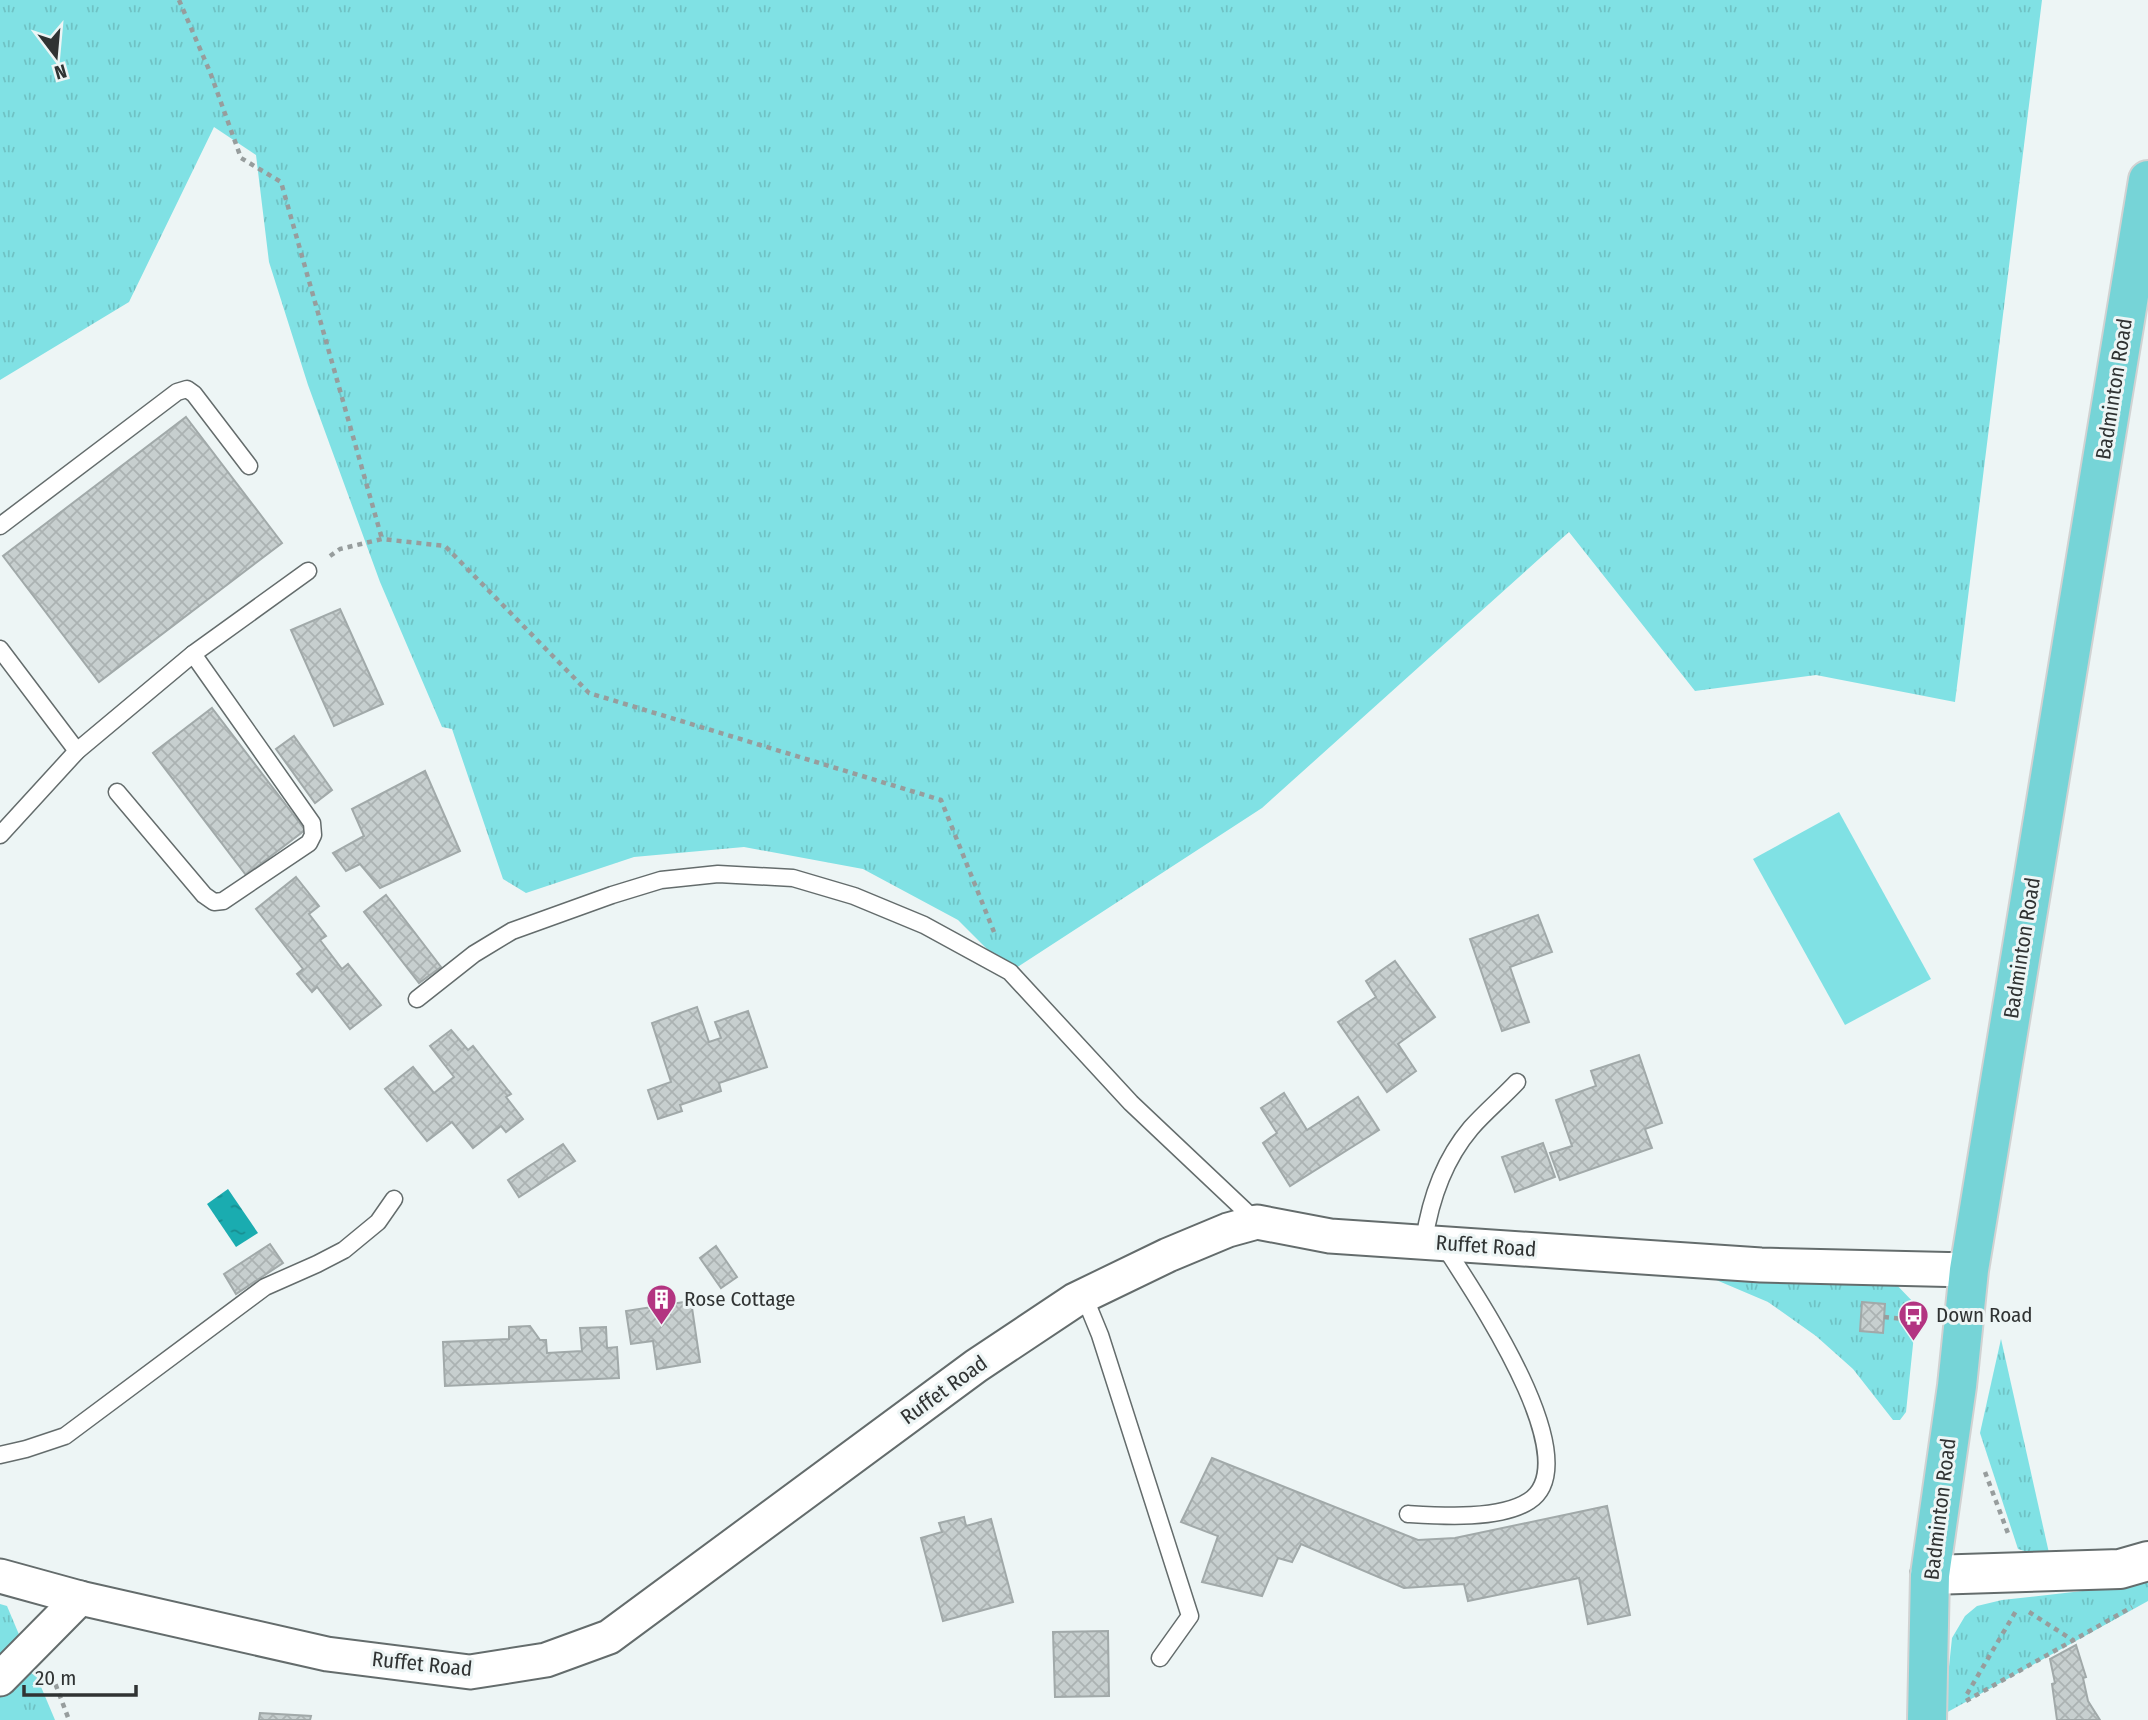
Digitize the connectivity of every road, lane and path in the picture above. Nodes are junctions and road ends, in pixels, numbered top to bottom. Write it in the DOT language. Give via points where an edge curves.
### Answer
graph roads {
  1 [pos="179,0"];
  2 [pos="2148,180"];
  3 [pos="249,466"];
  4 [pos="0,526"];
  5 [pos="382,539"];
  6 [pos="308,571"];
  7 [pos="0,649"];
  8 [pos="193,654"];
  9 [pos="77,751"];
  10 [pos="117,792"];
  11 [pos="0,835"];
  12 [pos="1010,971"];
  13 [pos="417,999"];
  14 [pos="1517,1082"];
  15 [pos="394,1199"];
  16 [pos="1257,1222"];
  17 [pos="1433,1242"];
  18 [pos="1969,1270"];
  19 [pos="1084,1296"];
  20 [pos="1884,1317"];
  21 [pos="1924,1321"];
  22 [pos="0,1455"];
  23 [pos="1408,1514"];
  24 [pos="2148,1561"];
  25 [pos="0,1576"];
  26 [pos="1930,1576"];
  27 [pos="80,1598"];
  28 [pos="2137,1604"];
  29 [pos="2019,1606"];
  30 [pos="2074,1641"];
  31 [pos="1160,1658"];
  32 [pos="0,1679"];
  33 [pos="1961,1704"];
  34 [pos="1927,1720"];
  1 -- 5 [label="path" via="241,159 281,182"];
  2 -- 18 [label="main road, Badminton Road"];
  3 -- 4 [label="lane" via="187,389"];
  5 -- 6 [label="path" via="340,549"];
  5 -- 12 [label="path" via="445,546 589,693 941,800"];
  6 -- 8 [label="lane"];
  7 -- 9 [label="lane"];
  8 -- 9 [label="lane"];
  8 -- 10 [label="lane" via="312,823 313,835 223,901 215,902 204,895"];
  9 -- 11 [label="lane"];
  12 -- 13 [label="lane" via="854,896 793,878 718,874 661,880 512,931"];
  12 -- 16 [label="lane" via="1131,1102"];
  14 -- 17 [label="lane" via="1470,1130 1447,1165 1432,1201"];
  15 -- 22 [label="lane" via="378,1222 344,1250 265,1287 65,1436"];
  16 -- 17 [label="street, Ruffet Road" via="1329,1236"];
  16 -- 19 [label="street, Ruffet Road" via="1168,1255"];
  17 -- 18 [label="street, Ruffet Road" via="1761,1265"];
  17 -- 23 [label="lane" via="1495,1326 1537,1410 1548,1464 1543,1485 1530,1501 1505,1510 1446,1517"];
  18 -- 26 [label="main road, Badminton Road"];
  19 -- 27 [label="street, Ruffet Road" via="976,1366 609,1637 546,1660 470,1672 327,1654"];
  19 -- 31 [label="lane" via="1190,1616"];
  20 -- 21 [label="path"];
  24 -- 26 [label="street" via="2120,1569"];
  25 -- 27 [label="street, Ruffet Road"];
  26 -- 34 [label="main road, Badminton Road"];
  27 -- 32 [label="street"];
  28 -- 30 [label="path"];
  29 -- 30 [label="path"];
  30 -- 33 [label="path"];
}
